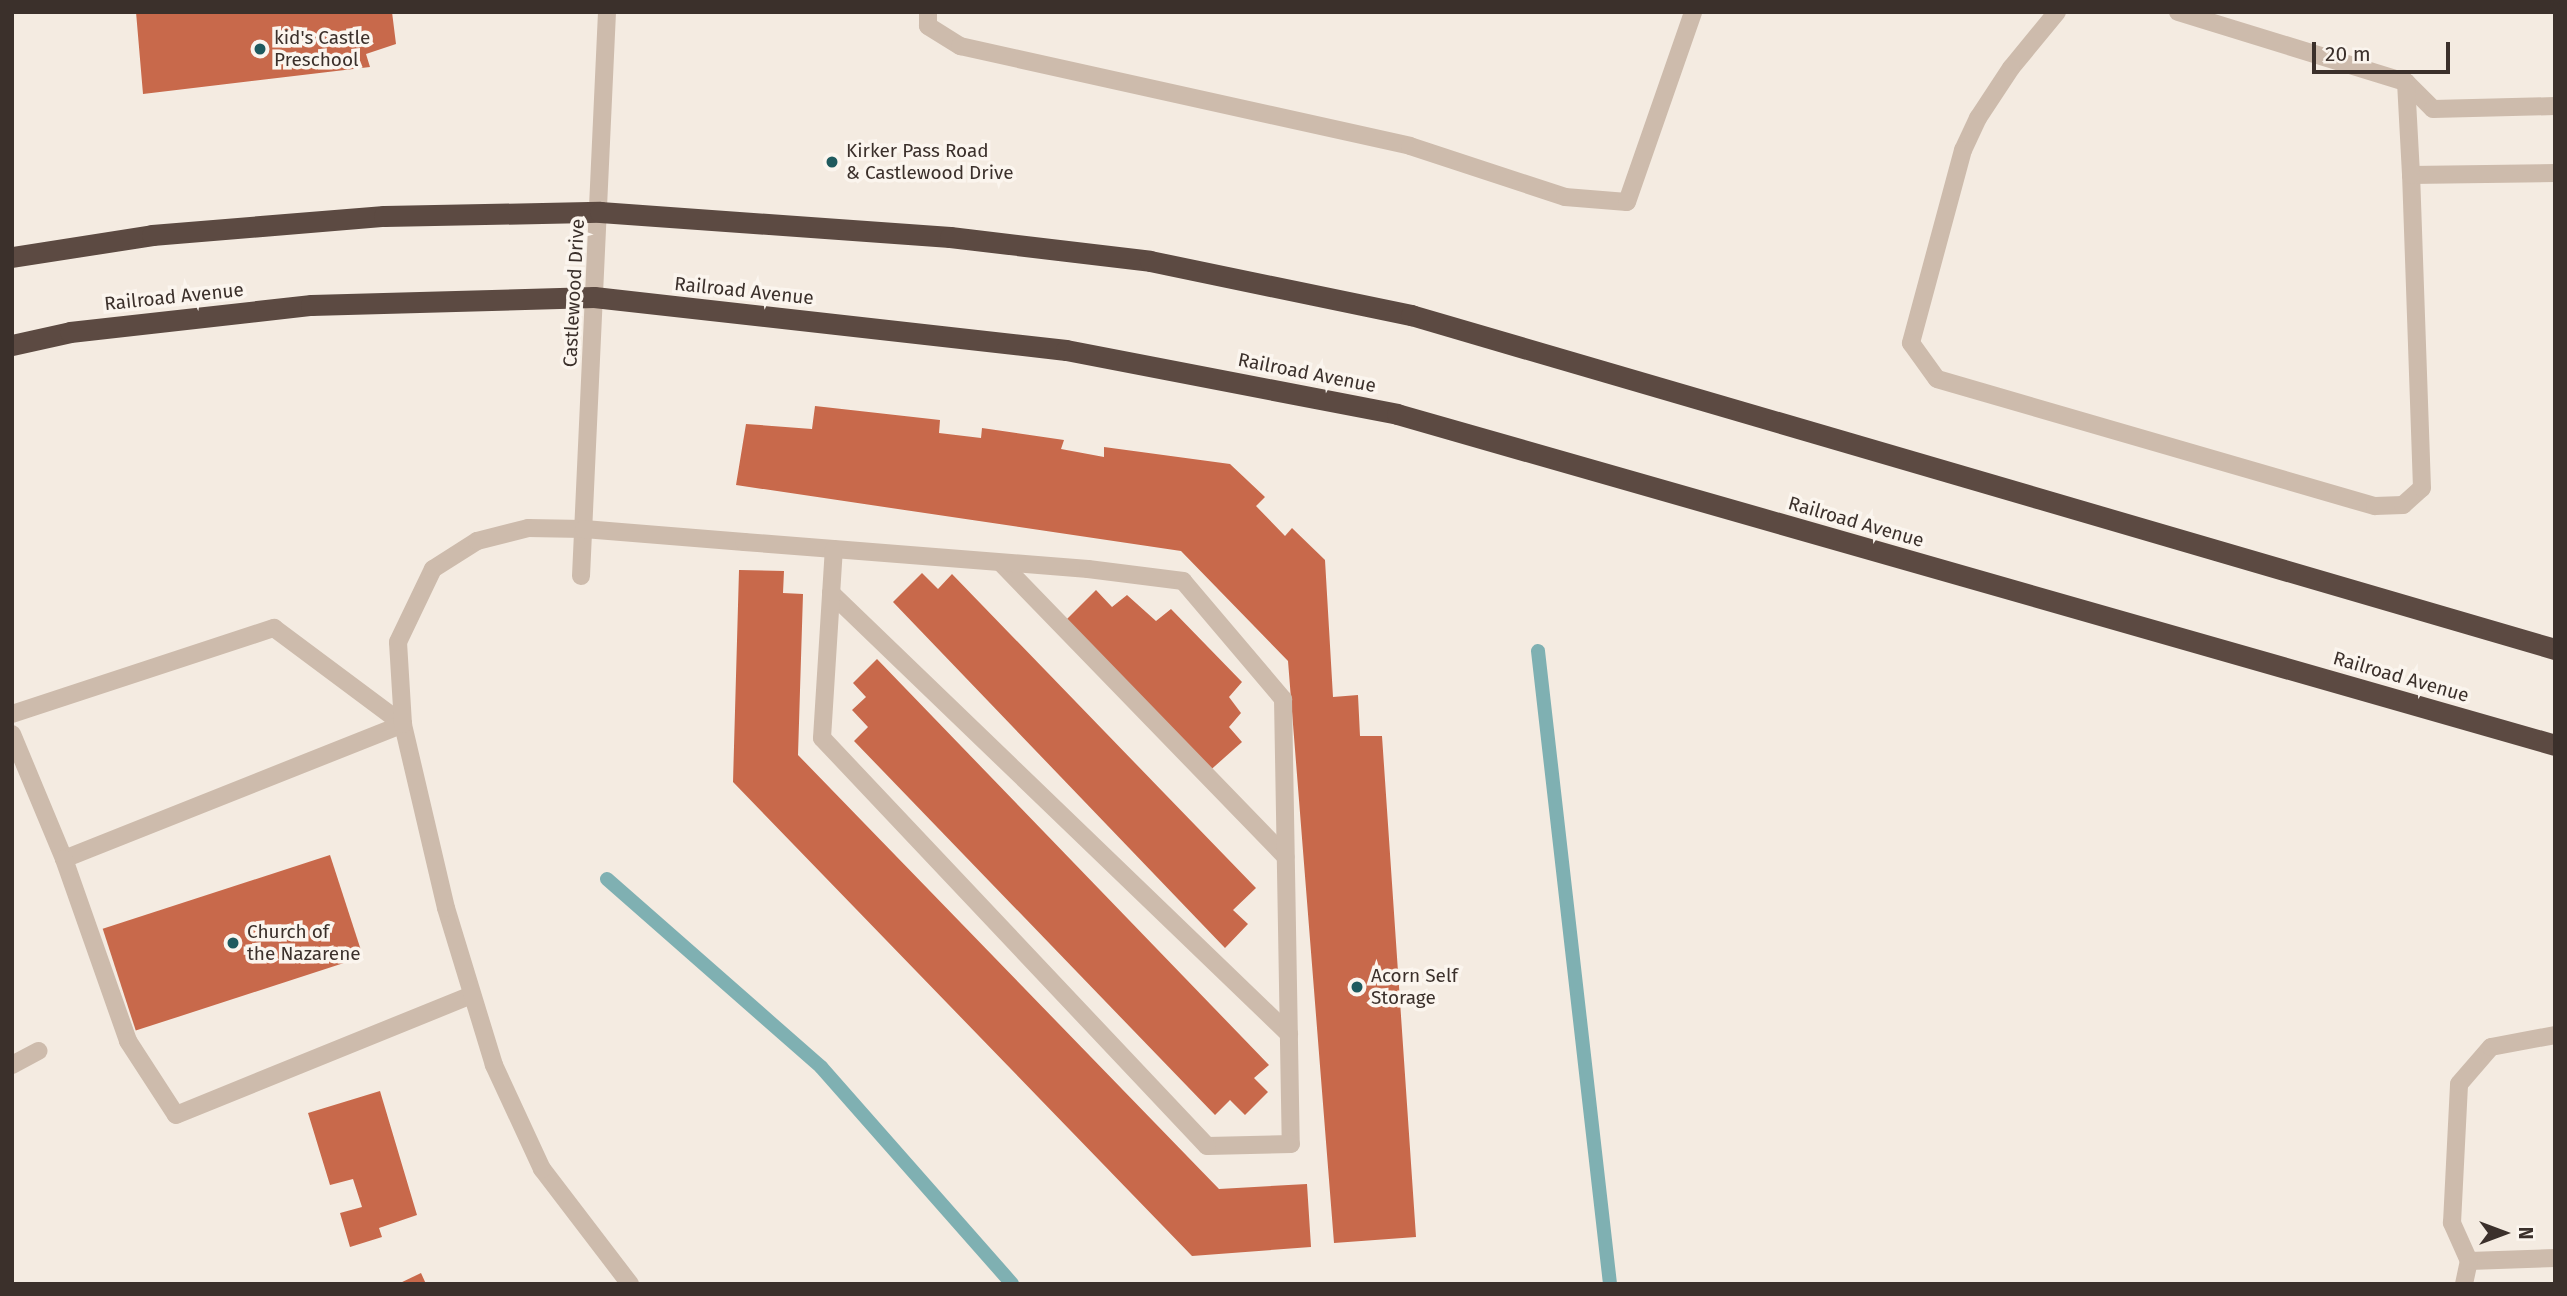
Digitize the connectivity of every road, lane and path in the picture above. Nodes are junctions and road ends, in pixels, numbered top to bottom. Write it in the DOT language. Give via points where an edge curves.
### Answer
graph roads {
  1 [pos="607,12"];
  2 [pos="928,12"];
  3 [pos="1693,12"];
  4 [pos="2057,12"];
  5 [pos="2178,12"];
  6 [pos="2406,82"];
  7 [pos="2555,106"];
  8 [pos="2555,173"];
  9 [pos="2411,175"];
  10 [pos="600,212"];
  11 [pos="12,257"];
  12 [pos="594,297"];
  13 [pos="12,345"];
  14 [pos="584,529"];
  15 [pos="834,549"];
  16 [pos="1001,563"];
  17 [pos="581,576"];
  18 [pos="831,593"];
  19 [pos="2555,649"];
  20 [pos="12,714"];
  21 [pos="403,724"];
  22 [pos="12,734"];
  23 [pos="2555,745"];
  24 [pos="1286,856"];
  25 [pos="64,859"];
  26 [pos="472,995"];
  27 [pos="1289,1034"];
  28 [pos="2555,1034"];
  29 [pos="38,1051"];
  30 [pos="12,1065"];
  31 [pos="2555,1258"];
  32 [pos="2469,1261"];
  33 [pos="630,1284"];
  34 [pos="2464,1284"];
  1 -- 10 [label="street, Castlewood Drive"];
  2 -- 3 [label="street" via="928,26 960,46 1410,146 1565,197 1627,202"];
  4 -- 9 [label="street" via="2011,68 1963,150 1911,343 1937,379 2375,506 2403,505 2422,488"];
  5 -- 6 [label="street"];
  6 -- 7 [label="street" via="2433,109"];
  6 -- 9 [label="street"];
  8 -- 9 [label="street"];
  10 -- 11 [label="highway" via="384,216 152,235"];
  10 -- 12 [label="street, Castlewood Drive"];
  10 -- 19 [label="highway" via="950,237 1150,261 1411,315"];
  12 -- 13 [label="highway, Railroad Avenue" via="311,305 71,332"];
  12 -- 14 [label="street, Castlewood Drive"];
  12 -- 23 [label="highway, Railroad Avenue" via="1066,350 1397,414"];
  14 -- 15 [label="street"];
  14 -- 17 [label="street, Castlewood Drive"];
  14 -- 21 [label="street" via="528,528 477,541 433,569 398,642"];
  15 -- 16 [label="street"];
  15 -- 18 [label="street"];
  16 -- 24 [label="street"];
  16 -- 24 [label="street" via="1183,581 1283,699"];
  18 -- 27 [label="street"];
  18 -- 27 [label="street" via="822,738 1207,1146 1291,1144"];
  20 -- 21 [label="street" via="274,628"];
  21 -- 25 [label="street"];
  21 -- 26 [label="street" via="446,908"];
  22 -- 25 [label="street"];
  24 -- 27 [label="street"];
  25 -- 26 [label="street" via="128,1041 176,1115"];
  26 -- 33 [label="street" via="494,1065 542,1168"];
  28 -- 32 [label="street" via="2491,1047 2459,1084 2452,1223"];
  29 -- 30 [label="street"];
  31 -- 32 [label="street"];
  32 -- 34 [label="street"];
}
